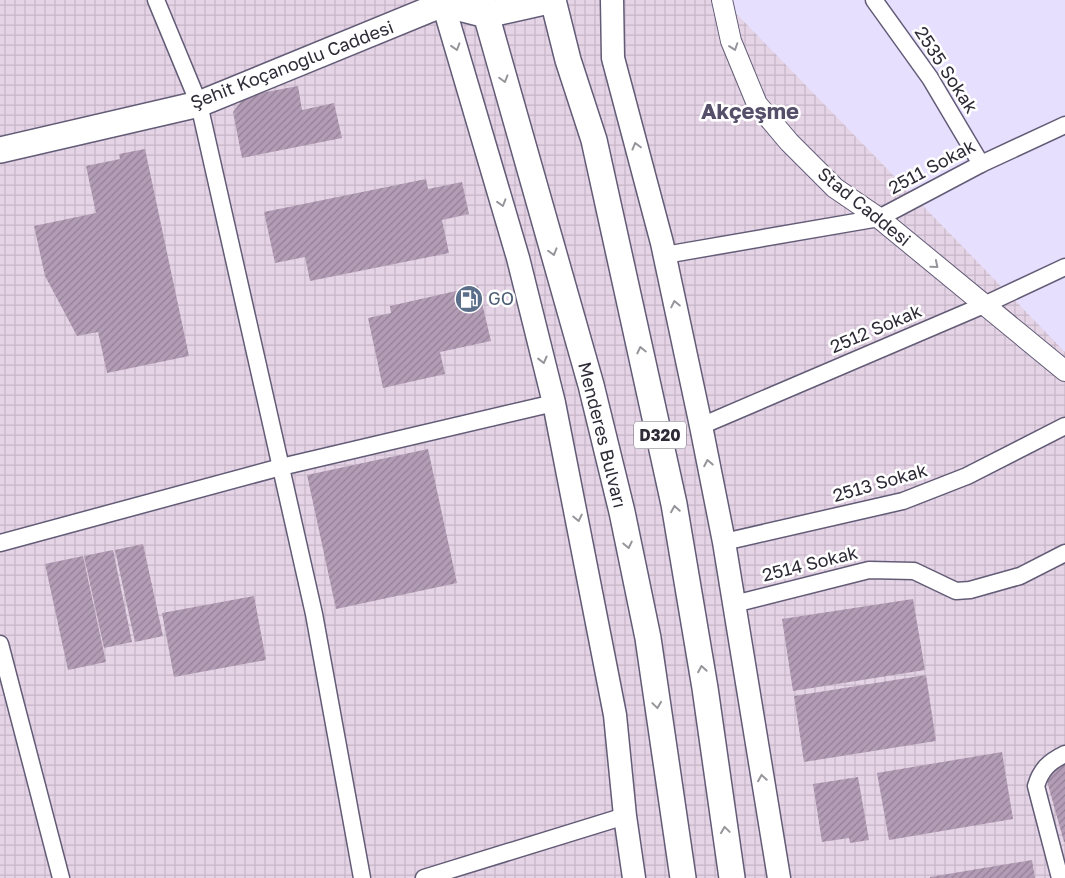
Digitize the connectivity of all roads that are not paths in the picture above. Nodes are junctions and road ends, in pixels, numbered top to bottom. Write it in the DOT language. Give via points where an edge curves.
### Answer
graph roads {
  1 [pos="156,0"];
  2 [pos="553,0"];
  3 [pos="612,0"];
  4 [pos="722,0"];
  5 [pos="874,0"];
  6 [pos="444,1"];
  7 [pos="484,7"];
  8 [pos="199,104"];
  9 [pos="1065,125"];
  10 [pos="0,150"];
  11 [pos="980,164"];
  12 [pos="879,218"];
  13 [pos="665,255"];
  14 [pos="1065,266"];
  15 [pos="984,305"];
  16 [pos="1064,368"];
  17 [pos="554,403"];
  18 [pos="701,426"];
  19 [pos="1065,426"];
  20 [pos="281,467"];
  21 [pos="724,542"];
  22 [pos="0,543"];
  23 [pos="1065,553"];
  24 [pos="734,604"];
  25 [pos="0,644"];
  26 [pos="1065,754"];
  27 [pos="625,816"];
  28 [pos="61,878"];
  29 [pos="362,878"];
  30 [pos="424,878"];
  31 [pos="634,878"];
  32 [pos="683,878"];
  33 [pos="732,878"];
  34 [pos="778,878"];
  35 [pos="1060,878"];
  1 -- 8 [label="street"];
  2 -- 7 [label="main road"];
  33 -- 2 [label="main road, D320, one-way" via="705,688 672,494 594,140"];
  13 -- 3 [label="main road, one-way" via="613,58"];
  4 -- 12 [label="street, Stad Caddesi, one-way" via="734,48 757,104 835,188"];
  5 -- 11 [label="street, 2535 Sokak" via="930,78"];
  6 -- 7 [label="main road"];
  6 -- 8 [label="main road, Şehit Koçanoğlu Caddesi"];
  6 -- 17 [label="main road, one-way" via="518,258"];
  7 -- 32 [label="main road, Menderes Bulvarı, one-way" via="590,385 622,512 648,638"];
  8 -- 10 [label="main road, Şehit Koçanoğlu Caddesi"];
  8 -- 20 [label="street"];
  9 -- 11 [label="street, 2511 Sokak"];
  11 -- 12 [label="street, 2511 Sokak"];
  12 -- 13 [label="street, 2511 Sokak"];
  12 -- 15 [label="street, Stad Caddesi, one-way"];
  18 -- 13 [label="main road, one-way"];
  14 -- 15 [label="street, 2512 Sokak"];
  15 -- 16 [label="street, Stad Caddesi"];
  15 -- 18 [label="street, 2512 Sokak"];
  17 -- 20 [label="street"];
  17 -- 27 [label="main road, one-way" via="615,716"];
  21 -- 18 [label="main road, one-way"];
  19 -- 21 [label="street, 2513 Sokak" via="967,476 903,501"];
  20 -- 22 [label="street"];
  20 -- 29 [label="street" via="314,614"];
  21 -- 24 [label="main road"];
  23 -- 24 [label="street, 2514 Sokak" via="1020,576 970,590 956,591 914,571 869,570"];
  34 -- 24 [label="main road, one-way"];
  25 -- 28 [label="street"];
  26 -- 35 [label="street" via="1050,762 1040,773 1036,786"];
  27 -- 30 [label="street"];
  27 -- 31 [label="main road"];
}
